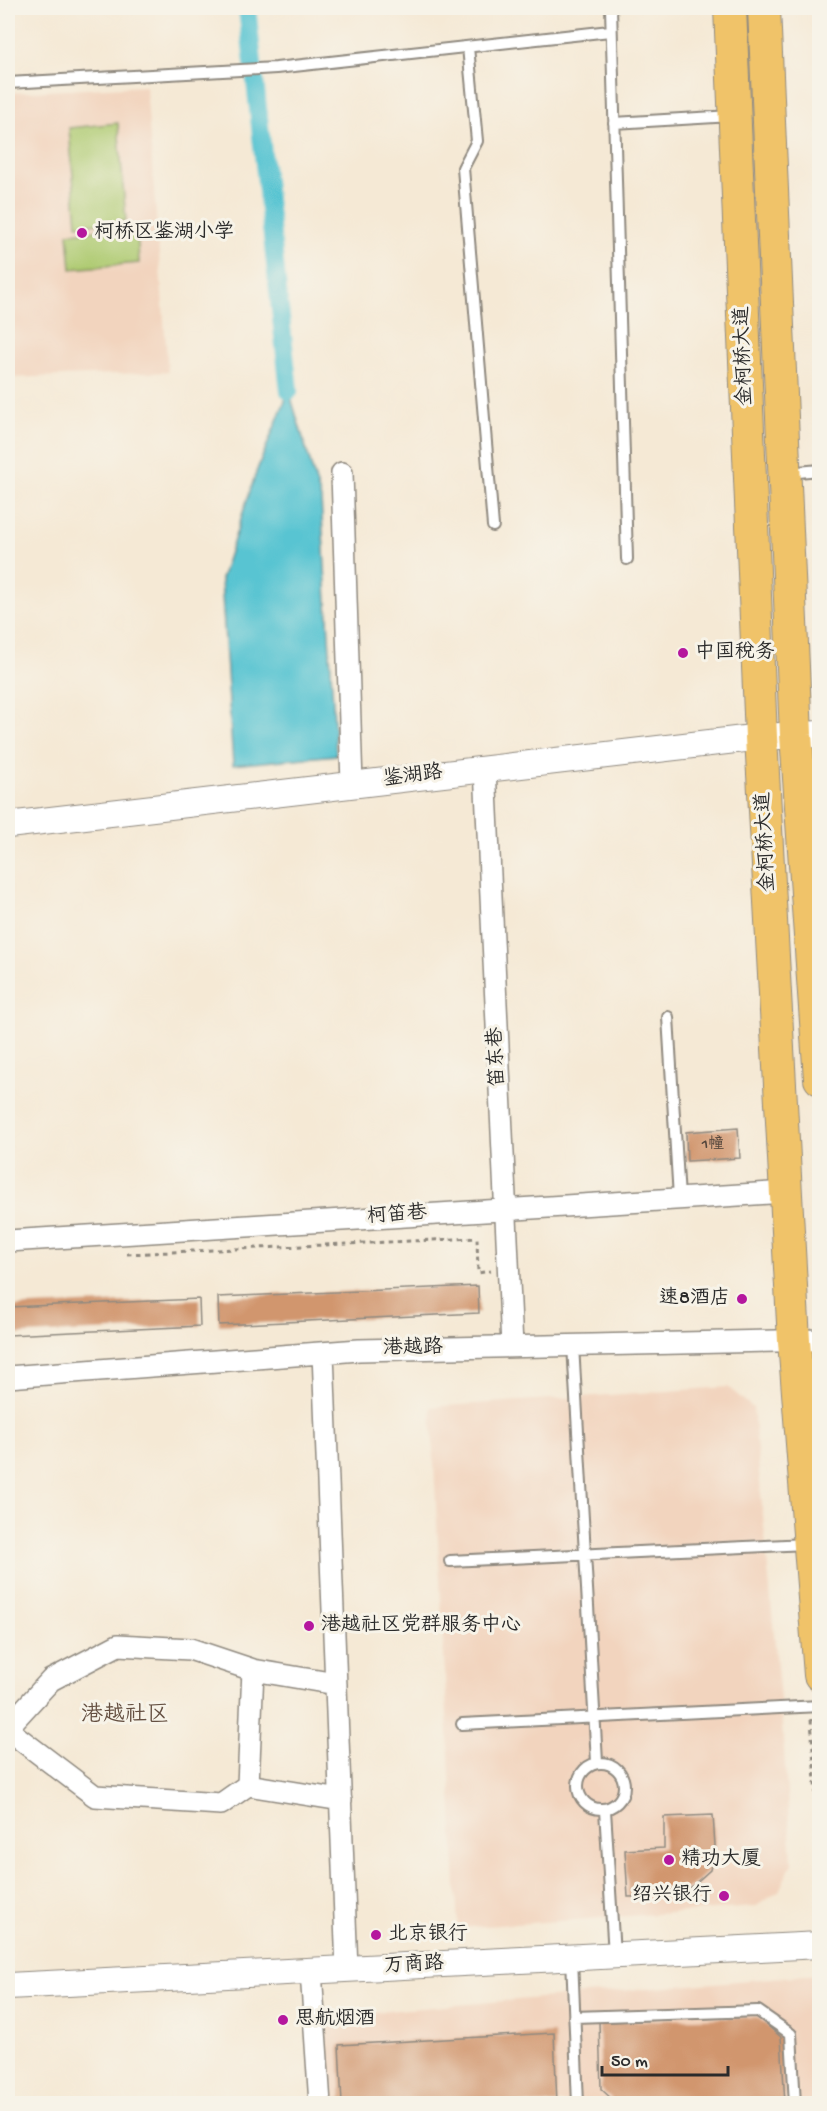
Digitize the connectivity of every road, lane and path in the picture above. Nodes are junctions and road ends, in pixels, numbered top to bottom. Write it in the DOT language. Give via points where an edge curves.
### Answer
graph roads {
  1 [pos="611,8"];
  2 [pos="730,8"];
  3 [pos="764,8"];
  4 [pos="610,31"];
  5 [pos="468,47"];
  6 [pos="8,83"];
  7 [pos="735,116"];
  8 [pos="614,123"];
  9 [pos="819,470"];
  10 [pos="342,473"];
  11 [pos="784,473"];
  12 [pos="493,526"];
  13 [pos="627,559"];
  14 [pos="808,734"];
  15 [pos="761,737"];
  16 [pos="485,768"];
  17 [pos="352,784"];
  18 [pos="8,825"];
  19 [pos="668,1017"];
  20 [pos="819,1079"];
  21 [pos="786,1192"];
  22 [pos="679,1198"];
  23 [pos="505,1209"];
  24 [pos="8,1241"];
  25 [pos="125,1254"];
  26 [pos="478,1273"];
  27 [pos="807,1341"];
  28 [pos="573,1345"];
  29 [pos="512,1346"];
  30 [pos="323,1353"];
  31 [pos="8,1377"];
  32 [pos="810,1544"];
  33 [pos="587,1555"];
  34 [pos="450,1561"];
  35 [pos="253,1670"];
  36 [pos="819,1675"];
  37 [pos="336,1684"];
  38 [pos="819,1706"];
  39 [pos="595,1718"];
  40 [pos="462,1724"];
  41 [pos="8,1729"];
  42 [pos="597,1762"];
  43 [pos="248,1785"];
  44 [pos="341,1800"];
  45 [pos="605,1810"];
  46 [pos="819,1945"];
  47 [pos="614,1956"];
  48 [pos="572,1958"];
  49 [pos="347,1969"];
  50 [pos="311,1971"];
  51 [pos="8,1986"];
  52 [pos="574,2016"];
  53 [pos="320,2103"];
  54 [pos="578,2103"];
  55 [pos="795,2103"];
  1 -- 4 [label="lane"];
  2 -- 7 [label="main road, 金柯桥大道"];
  3 -- 11 [label="main road, 金柯桥大道"];
  4 -- 5 [label="lane"];
  4 -- 8 [label="lane"];
  5 -- 6 [label="lane" via="276,68"];
  5 -- 12 [label="lane" via="477,141 463,168"];
  7 -- 8 [label="lane"];
  7 -- 15 [label="main road, 金柯桥大道"];
  8 -- 13 [label="lane"];
  9 -- 11 [label="lane"];
  10 -- 17 [label="street"];
  11 -- 14 [label="main road, 金柯桥大道"];
  14 -- 15 [label="street, 鉴湖路"];
  14 -- 20 [label="main road, 金柯桥大道"];
  15 -- 16 [label="street, 鉴湖路"];
  15 -- 21 [label="main road, 金柯桥大道"];
  16 -- 17 [label="street, 鉴湖路"];
  16 -- 23 [label="street, 笛东巷"];
  17 -- 18 [label="street, 鉴湖路"];
  19 -- 22 [label="lane"];
  21 -- 22 [label="street, 柯笛巷"];
  21 -- 27 [label="main road, 金柯桥大道"];
  22 -- 23 [label="street, 柯笛巷"];
  23 -- 24 [label="street, 柯笛巷"];
  23 -- 29 [label="street, 笛东巷"];
  25 -- 26 [label="path" via="477,1238"];
  27 -- 28 [label="street, 港越路"];
  27 -- 32 [label="main road, 金柯桥大道"];
  28 -- 29 [label="street, 港越路"];
  28 -- 33 [label="lane"];
  29 -- 30 [label="street, 港越路"];
  30 -- 31 [label="street, 港越路"];
  30 -- 37 [label="street"];
  32 -- 33 [label="lane"];
  32 -- 36 [label="main road, 金柯桥大道"];
  33 -- 34 [label="lane"];
  33 -- 39 [label="lane"];
  35 -- 37 [label="street"];
  35 -- 41 [label="street" via="190,1649 118,1645 51,1680"];
  35 -- 43 [label="street"];
  37 -- 44 [label="street"];
  38 -- 39 [label="lane"];
  39 -- 40 [label="lane"];
  39 -- 42 [label="lane"];
  41 -- 43 [label="street" via="95,1796 221,1804"];
  42 -- 45 [label="lane" via="581,1772 577,1790 587,1806"];
  42 -- 45 [label="lane" via="615,1766 625,1781 621,1800"];
  43 -- 44 [label="street"];
  44 -- 49 [label="street"];
  45 -- 47 [label="lane"];
  46 -- 47 [label="street, 万商路"];
  47 -- 48 [label="street, 万商路"];
  48 -- 49 [label="street, 万商路"];
  48 -- 52 [label="lane"];
  49 -- 50 [label="street, 万商路"];
  50 -- 51 [label="street, 万商路"];
  50 -- 53 [label="street"];
  52 -- 54 [label="lane"];
  52 -- 55 [label="lane" via="758,2011 791,2034"];
}
